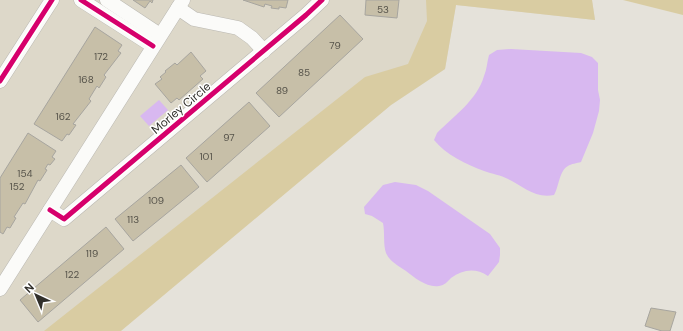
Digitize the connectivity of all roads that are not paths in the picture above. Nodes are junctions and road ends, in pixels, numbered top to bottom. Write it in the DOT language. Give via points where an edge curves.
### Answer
graph roads {
  1 [pos="52,0"];
  2 [pos="81,0"];
  3 [pos="107,0"];
  4 [pos="322,0"];
  5 [pos="180,4"];
  6 [pos="157,41"];
  7 [pos="264,51"];
  8 [pos="0,81"];
  9 [pos="50,210"];
  10 [pos="0,289"];
  1 -- 8 [label="street"];
  2 -- 6 [label="street"];
  3 -- 6 [label="street"];
  4 -- 7 [label="street, Morley Circle"];
  5 -- 6 [label="street"];
  5 -- 7 [label="street" via="194,19 238,28"];
  6 -- 9 [label="street"];
  7 -- 9 [label="street, Morley Circle" via="64,219"];
  9 -- 10 [label="street"];
}
